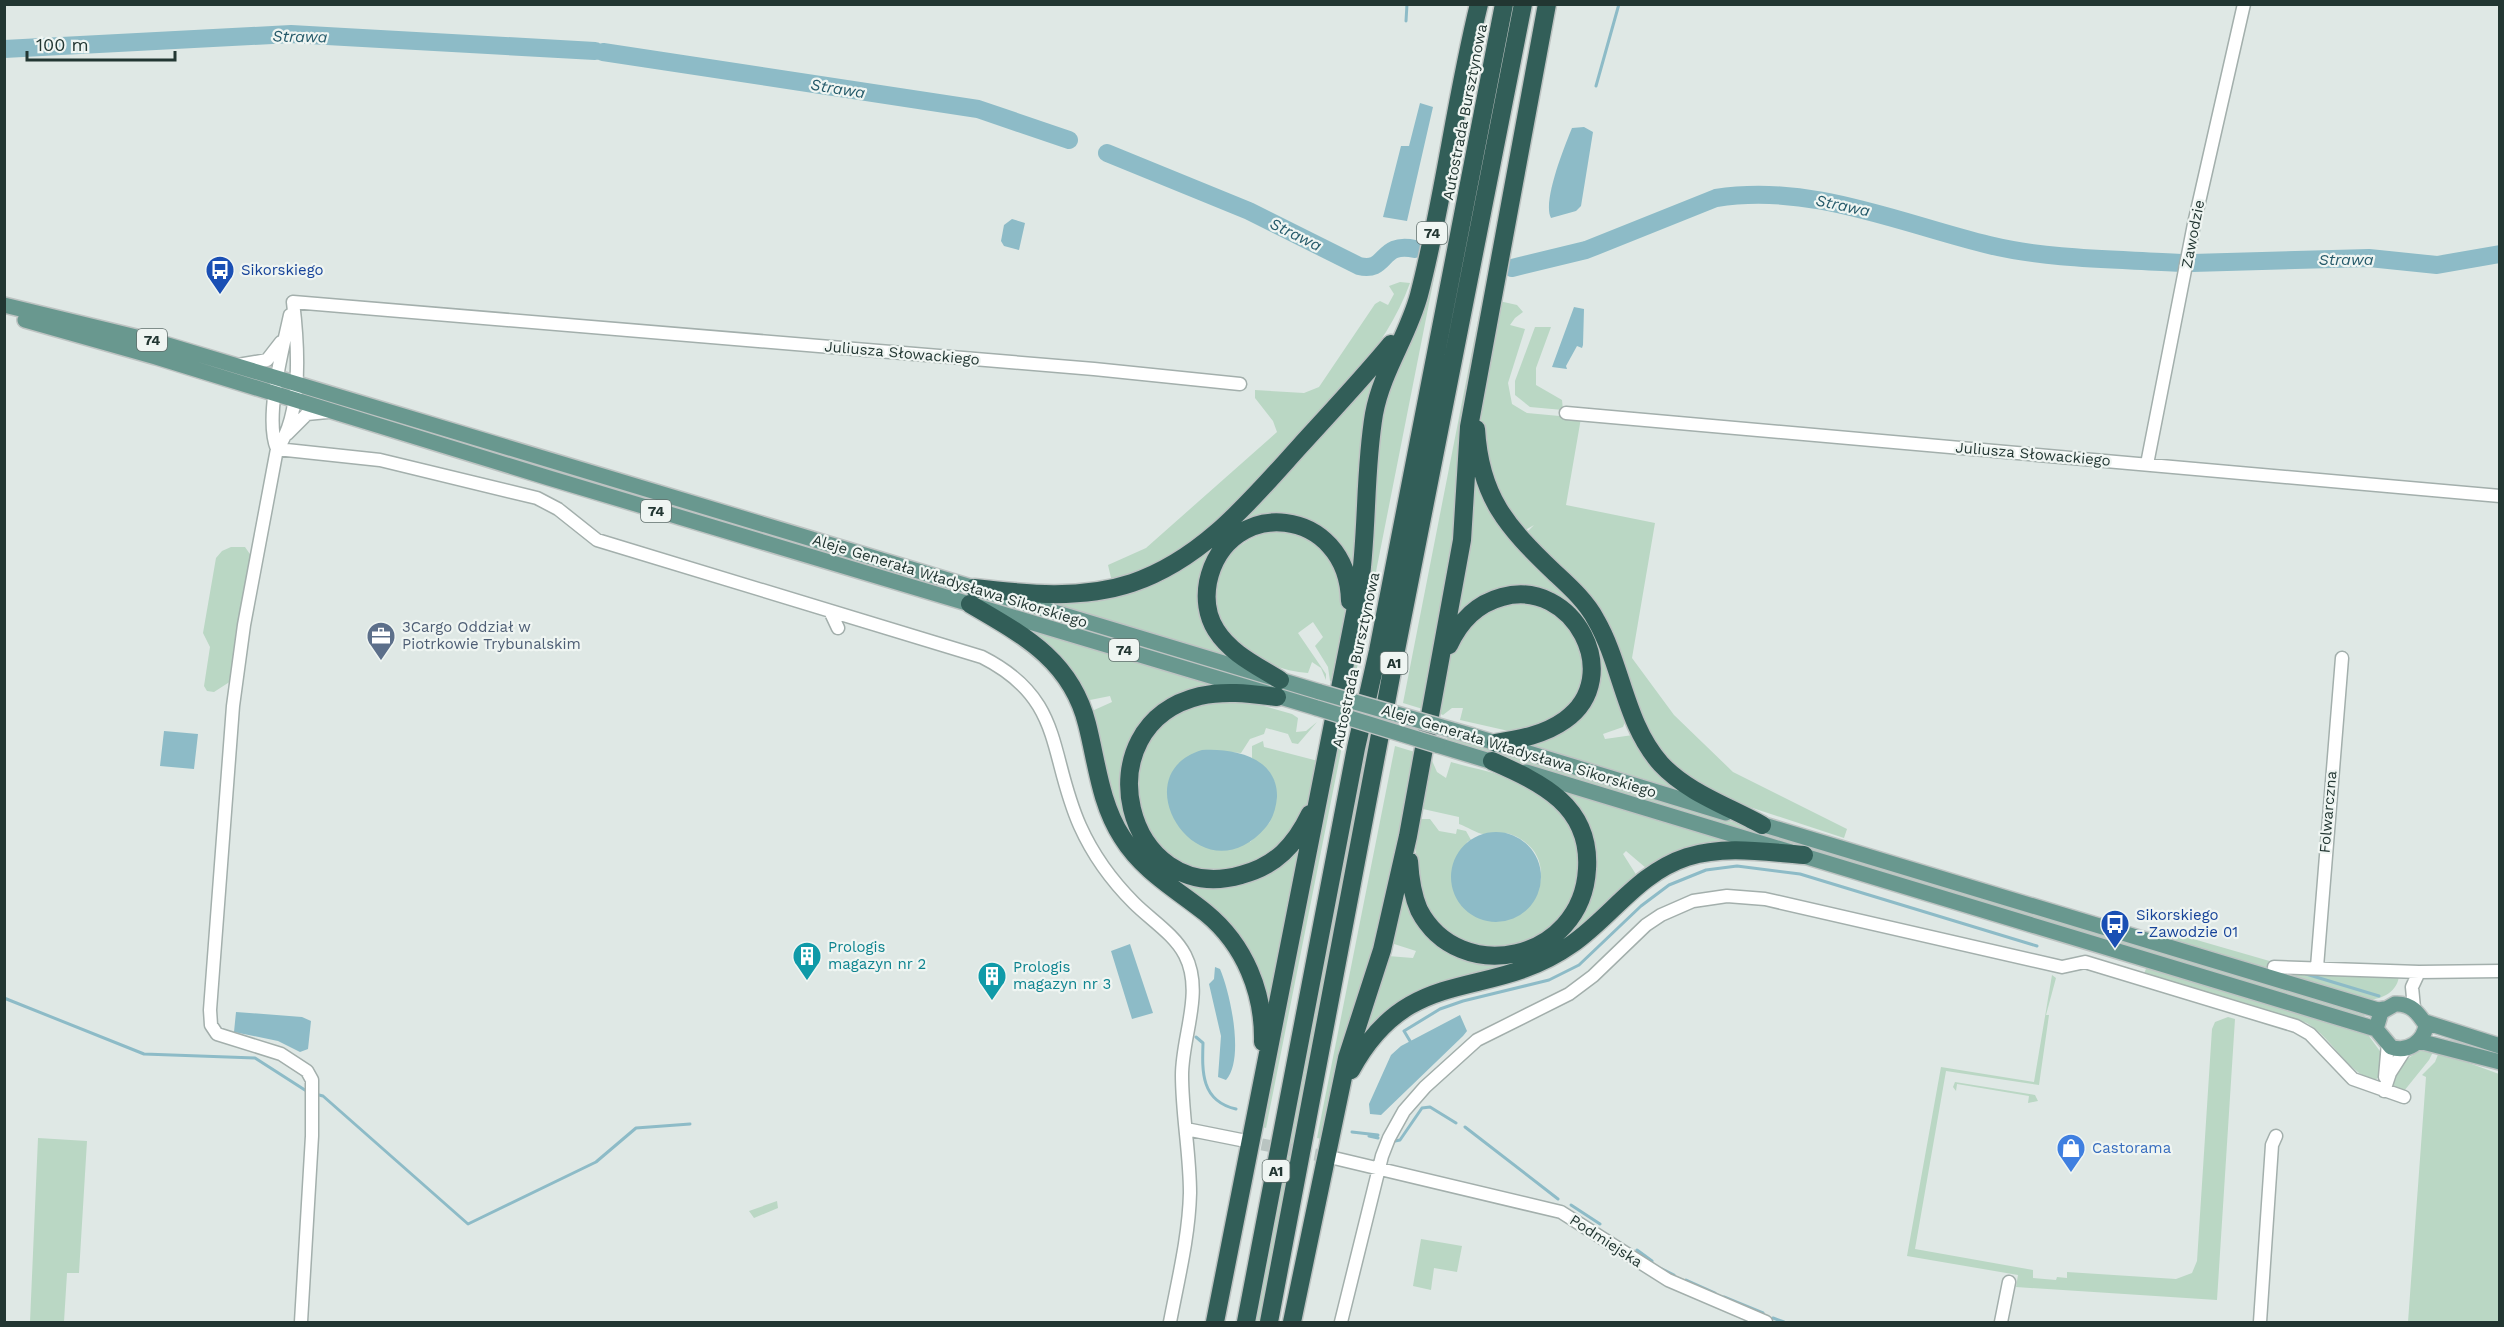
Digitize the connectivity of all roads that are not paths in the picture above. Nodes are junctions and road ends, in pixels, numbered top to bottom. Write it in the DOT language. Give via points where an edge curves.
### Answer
graph roads {
  1 [pos="1479,4"];
  2 [pos="1504,4"];
  3 [pos="1523,4"];
  4 [pos="1547,4"];
  5 [pos="2244,4"];
  6 [pos="293,302"];
  7 [pos="4,305"];
  8 [pos="4,314"];
  9 [pos="1408,321"];
  10 [pos="286,334"];
  11 [pos="235,366"];
  12 [pos="1477,382"];
  13 [pos="1240,384"];
  14 [pos="276,385"];
  15 [pos="294,391"];
  16 [pos="339,413"];
  17 [pos="1566,413"];
  18 [pos="286,435"];
  19 [pos="277,449"];
  20 [pos="2147,464"];
  21 [pos="2499,496"];
  22 [pos="972,596"];
  23 [pos="830,611"];
  24 [pos="838,628"];
  25 [pos="1349,629"];
  26 [pos="2342,658"];
  27 [pos="1440,669"];
  28 [pos="1279,689"];
  29 [pos="1496,743"];
  30 [pos="1492,761"];
  31 [pos="1323,772"];
  32 [pos="1762,825"];
  33 [pos="1408,836"];
  34 [pos="1804,855"];
  35 [pos="2274,967"];
  36 [pos="2317,967"];
  37 [pos="2499,971"];
  38 [pos="2419,972"];
  39 [pos="2398,1003"];
  40 [pos="2414,1008"];
  41 [pos="2383,1009"];
  42 [pos="2425,1022"];
  43 [pos="2376,1029"];
  44 [pos="2388,1043"];
  45 [pos="2413,1044"];
  46 [pos="2499,1046"];
  47 [pos="2499,1062"];
  48 [pos="1260,1084"];
  49 [pos="2384,1090"];
  50 [pos="2404,1097"];
  51 [pos="1336,1105"];
  52 [pos="1186,1129"];
  53 [pos="2276,1136"];
  54 [pos="1241,1140"];
  55 [pos="1334,1158"];
  56 [pos="1379,1167"];
  57 [pos="2009,1282"];
  58 [pos="301,1323"];
  59 [pos="1170,1323"];
  60 [pos="1215,1323"];
  61 [pos="1246,1323"];
  62 [pos="1269,1323"];
  63 [pos="1292,1323"];
  64 [pos="1341,1323"];
  65 [pos="1766,1323"];
  66 [pos="2001,1323"];
  67 [pos="2260,1323"];
  1 -- 9 [label="highway, 74" via="1418,296"];
  2 -- 61 [label="highway, Autostrada Bursztynowa / A1"];
  3 -- 62 [label="highway, A1"];
  4 -- 12 [label="highway"];
  5 -- 20 [label="street, Zawodzie" via="2194,224"];
  6 -- 10 [label="street"];
  6 -- 13 [label="street, Juliusza Słowackiego"];
  6 -- 15 [label="street" via="297,350"];
  7 -- 11 [label="main road, 74" via="161,343"];
  8 -- 14 [label="main road, 74"];
  9 -- 22 [label="highway" via="1368,372 1275,474 1194,552 1133,583 1103,590"];
  9 -- 25 [label="highway" via="1389,363 1374,414 1365,549"];
  10 -- 11 [label="street" via="267,360"];
  10 -- 14 [label="street"];
  11 -- 14 [label="main road, 74"];
  12 -- 27 [label="highway" via="1467,446 1462,540"];
  12 -- 32 [label="highway" via="1477,443 1489,494 1512,530 1595,616 1648,748 1686,786"];
  14 -- 15 [label="main road, 74"];
  14 -- 19 [label="street" via="273,436"];
  15 -- 16 [label="main road, 74"];
  15 -- 18 [label="street"];
  15 -- 22 [label="main road, Aleje Generała Władysława Sikorskiego / 74" via="550,462"];
  16 -- 18 [label="street" via="307,414"];
  16 -- 22 [label="main road, Aleje Generała Władysława Sikorskiego / 74" via="549,478"];
  17 -- 20 [label="street, Juliusza Słowackiego"];
  18 -- 19 [label="street"];
  19 -- 23 [label="street" via="380,460 537,498 558,509 597,540"];
  19 -- 58 [label="street" via="233,706 210,1017 213,1029 224,1038 281,1054 307,1071 314,1093"];
  20 -- 21 [label="street, Juliusza Słowackiego"];
  22 -- 28 [label="main road, Aleje Generała Władysława Sikorskiego / 74"];
  22 -- 48 [label="highway" via="1031,640 1058,667 1087,722 1106,805 1122,838 1140,862 1218,923 1246,962 1255,983 1263,1023"];
  23 -- 24 [label="street"];
  23 -- 52 [label="street" via="982,657 1011,674 1036,700 1050,727 1073,808 1091,849 1115,883 1176,942 1188,963 1193,984 1182,1075"];
  25 -- 28 [label="highway" via="1347,572 1341,558 1322,536 1300,525 1285,523 1255,526 1234,537 1210,575 1208,610 1215,629"];
  25 -- 31 [label="highway"];
  26 -- 36 [label="street, Folwarczna"];
  27 -- 29 [label="highway" via="1455,632 1471,613 1493,600 1515,594 1537,597 1557,604 1572,617 1586,639 1591,661 1589,684 1581,702 1567,719 1552,728 1531,737"];
  27 -- 33 [label="highway"];
  28 -- 29 [label="main road, Aleje Generała Władysława Sikorskiego, bridge" via="1320,692"];
  28 -- 30 [label="main road, Aleje Generała Władysława Sikorskiego / 74, bridge" via="1317,708"];
  28 -- 31 [label="highway" via="1200,696 1176,705 1152,723 1132,757 1129,781 1132,816 1143,837 1162,859 1190,874 1221,879 1244,875 1276,859 1294,842 1311,811"];
  29 -- 32 [label="main road, Aleje Generała Władysława Sikorskiego"];
  30 -- 33 [label="highway" via="1526,776 1555,796 1574,815 1584,836 1587,861 1581,903 1559,933 1529,951 1511,954 1480,953 1448,940 1430,925 1414,898"];
  30 -- 34 [label="main road, Aleje Generała Władysława Sikorskiego"];
  31 -- 48 [label="highway"];
  32 -- 41 [label="main road, Aleje Generała Władysława Sikorskiego"];
  33 -- 51 [label="highway" via="1382,950"];
  34 -- 43 [label="main road, Aleje Generała Władysława Sikorskiego"];
  34 -- 51 [label="highway" via="1729,850 1701,853 1668,864 1642,881 1572,944 1541,962 1439,991 1406,1006 1370,1038"];
  35 -- 36 [label="street"];
  36 -- 38 [label="street"];
  37 -- 38 [label="street"];
  38 -- 39 [label="street"];
  38 -- 40 [label="street" via="2412,987"];
  39 -- 40 [label="main road"];
  39 -- 41 [label="main road"];
  40 -- 42 [label="main road"];
  41 -- 43 [label="main road"];
  42 -- 45 [label="main road" via="2424,1033"];
  42 -- 46 [label="main road"];
  43 -- 44 [label="main road"];
  44 -- 45 [label="main road" via="2396,1048"];
  44 -- 49 [label="street"];
  45 -- 47 [label="main road"];
  45 -- 49 [label="street" via="2394,1067"];
  48 -- 60 [label="highway"];
  49 -- 50 [label="street"];
  49 -- 56 [label="street" via="2353,1079 2310,1034 2296,1026 2085,962 2062,968 1765,899 1710,897 1662,915 1569,994 1477,1040 1404,1111"];
  51 -- 63 [label="highway"];
  52 -- 54 [label="street"];
  52 -- 59 [label="street" via="1188,1212"];
  53 -- 67 [label="street" via="2272,1145"];
  55 -- 56 [label="street, Podmiejska"];
  56 -- 64 [label="street"];
  56 -- 65 [label="street, Podmiejska" via="1562,1212 1668,1280"];
  57 -- 66 [label="street"];
}
